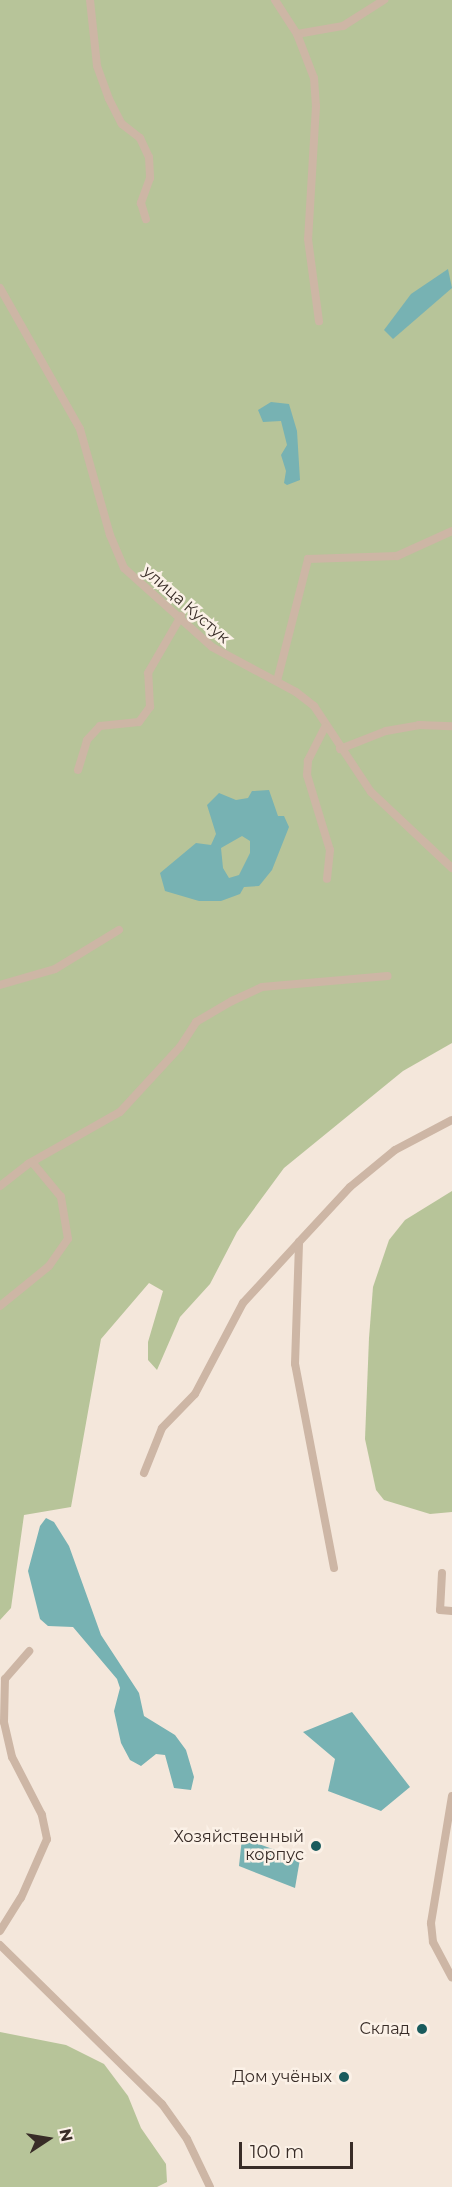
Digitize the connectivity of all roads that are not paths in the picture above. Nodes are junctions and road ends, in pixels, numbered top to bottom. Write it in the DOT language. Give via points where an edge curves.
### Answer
graph roads {
  1 [pos="90,0"];
  2 [pos="276,0"];
  3 [pos="384,0"];
  4 [pos="377,3"];
  5 [pos="297,34"];
  6 [pos="146,219"];
  7 [pos="0,288"];
  8 [pos="2,298"];
  9 [pos="319,321"];
  10 [pos="452,531"];
  11 [pos="181,616"];
  12 [pos="278,681"];
  13 [pos="452,726"];
  14 [pos="325,727"];
  15 [pos="340,749"];
  16 [pos="78,770"];
  17 [pos="452,868"];
  18 [pos="327,879"];
  19 [pos="119,930"];
  20 [pos="388,976"];
  21 [pos="0,985"];
  22 [pos="452,1120"];
  23 [pos="32,1162"];
  24 [pos="0,1186"];
  25 [pos="299,1242"];
  26 [pos="0,1306"];
  27 [pos="144,1473"];
  28 [pos="334,1568"];
  29 [pos="442,1573"];
  30 [pos="452,1611"];
  31 [pos="29,1651"];
  32 [pos="2,1723"];
  33 [pos="452,1796"];
  34 [pos="448,1841"];
  35 [pos="0,1931"];
  36 [pos="0,1945"];
  37 [pos="452,1977"];
  38 [pos="210,2187"];
  1 -- 6 [label="street" via="97,66 109,99 122,124 140,138 149,157 150,178 141,203"];
  2 -- 5 [label="street"];
  3 -- 4 [label="street"];
  4 -- 5 [label="street" via="343,27"];
  5 -- 9 [label="street" via="314,87 308,239"];
  7 -- 8 [label="street, улица Кустук"];
  8 -- 11 [label="street, улица Кустук" via="80,429 110,535 124,568"];
  10 -- 12 [label="street" via="397,556 308,559"];
  11 -- 12 [label="street, улица Кустук" via="224,656"];
  11 -- 16 [label="street" via="148,674 150,707 140,722 100,726 87,740"];
  12 -- 14 [label="street, улица Кустук" via="314,706"];
  13 -- 15 [label="street" via="419,725 386,731"];
  14 -- 15 [label="street, улица Кустук"];
  14 -- 18 [label="street" via="308,761 307,775 330,850"];
  15 -- 17 [label="street, улица Кустук" via="388,811"];
  19 -- 21 [label="street" via="55,969"];
  20 -- 23 [label="street" via="262,987 232,1001 196,1022 180,1047 120,1112"];
  22 -- 25 [label="street" via="395,1150 350,1187"];
  23 -- 24 [label="street"];
  23 -- 26 [label="street" via="61,1197 68,1239 49,1266"];
  25 -- 27 [label="street" via="243,1303 199,1387 162,1428"];
  25 -- 28 [label="street" via="296,1364"];
  29 -- 30 [label="street" via="440,1610"];
  31 -- 32 [label="street" via="5,1679"];
  32 -- 35 [label="street" via="12,1757 42,1815 47,1839 21,1898"];
  33 -- 34 [label="street"];
  34 -- 37 [label="street" via="431,1933"];
  36 -- 38 [label="street" via="162,2104 187,2139"];
}
